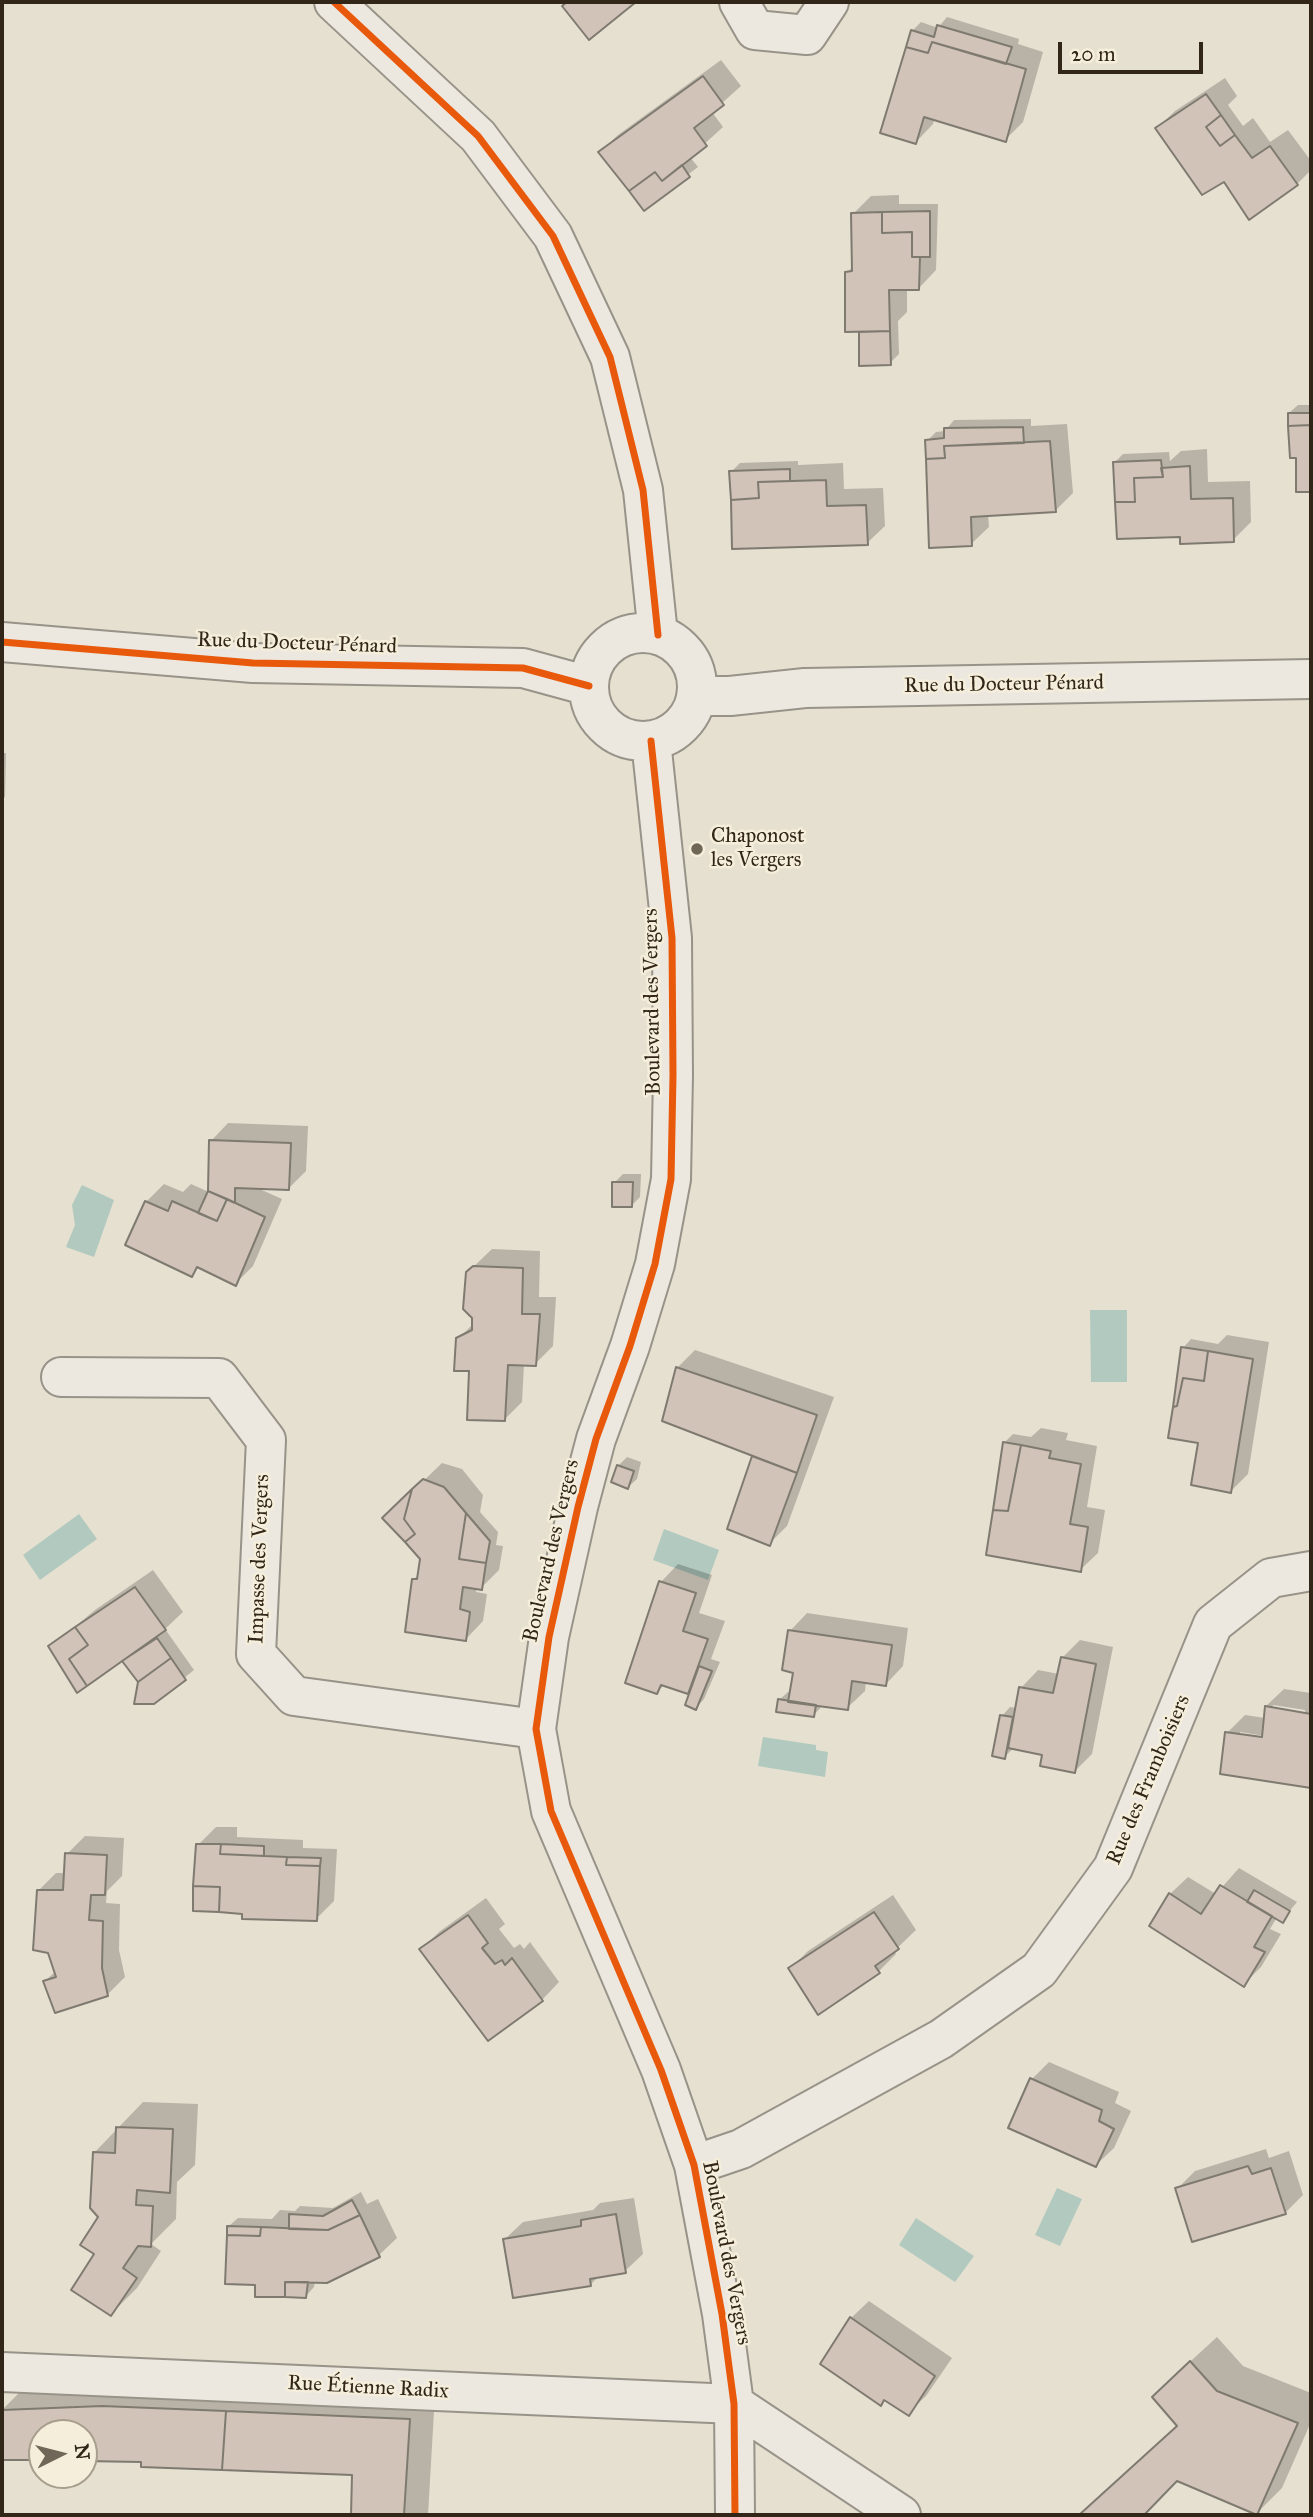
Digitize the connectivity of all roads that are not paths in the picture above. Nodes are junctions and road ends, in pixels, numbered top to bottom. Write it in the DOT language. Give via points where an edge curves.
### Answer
graph roads {
  1 [pos="334,2"];
  2 [pos="739,2"];
  3 [pos="829,2"];
  4 [pos="658,635"];
  5 [pos="2,642"];
  6 [pos="1311,679"];
  7 [pos="589,686"];
  8 [pos="696,696"];
  9 [pos="651,741"];
  10 [pos="61,1377"];
  11 [pos="1311,1571"];
  12 [pos="536,1729"];
  13 [pos="694,2165"];
  14 [pos="2,2372"];
  15 [pos="734,2404"];
  16 [pos="735,2515"];
  17 [pos="901,2515"];
  1 -- 4 [label="street" via="478,136 552,236 610,357 643,491"];
  2 -- 3 [label="street" via="755,30 807,35"];
  4 -- 7 [label="street" via="618,638 592,667"];
  4 -- 8 [label="street" via="676,643 688,658 696,676"];
  5 -- 7 [label="street, Rue du Docteur Pénard" via="253,663 523,668"];
  6 -- 8 [label="street, Rue du Docteur Pénard" via="805,688"];
  7 -- 9 [label="street" via="591,705 600,722 632,741"];
  8 -- 9 [label="street" via="688,717 673,733"];
  9 -- 12 [label="street, Boulevard des Vergers" via="672,938 671,1179 655,1264 578,1507 549,1637"];
  10 -- 12 [label="street, Impasse des Vergers" via="219,1378 265,1440 256,1654 294,1696"];
  11 -- 13 [label="street, Rue des Framboisiers" via="1271,1578 1213,1624 1113,1868 1039,1970 941,2039 741,2148"];
  12 -- 13 [label="street, Boulevard des Vergers" via="551,1811 661,2070"];
  13 -- 15 [label="street, Boulevard des Vergers"];
  14 -- 15 [label="street, Rue Étienne Radix"];
  15 -- 16 [label="street, Boulevard des Vergers"];
  15 -- 17 [label="street"];
}
